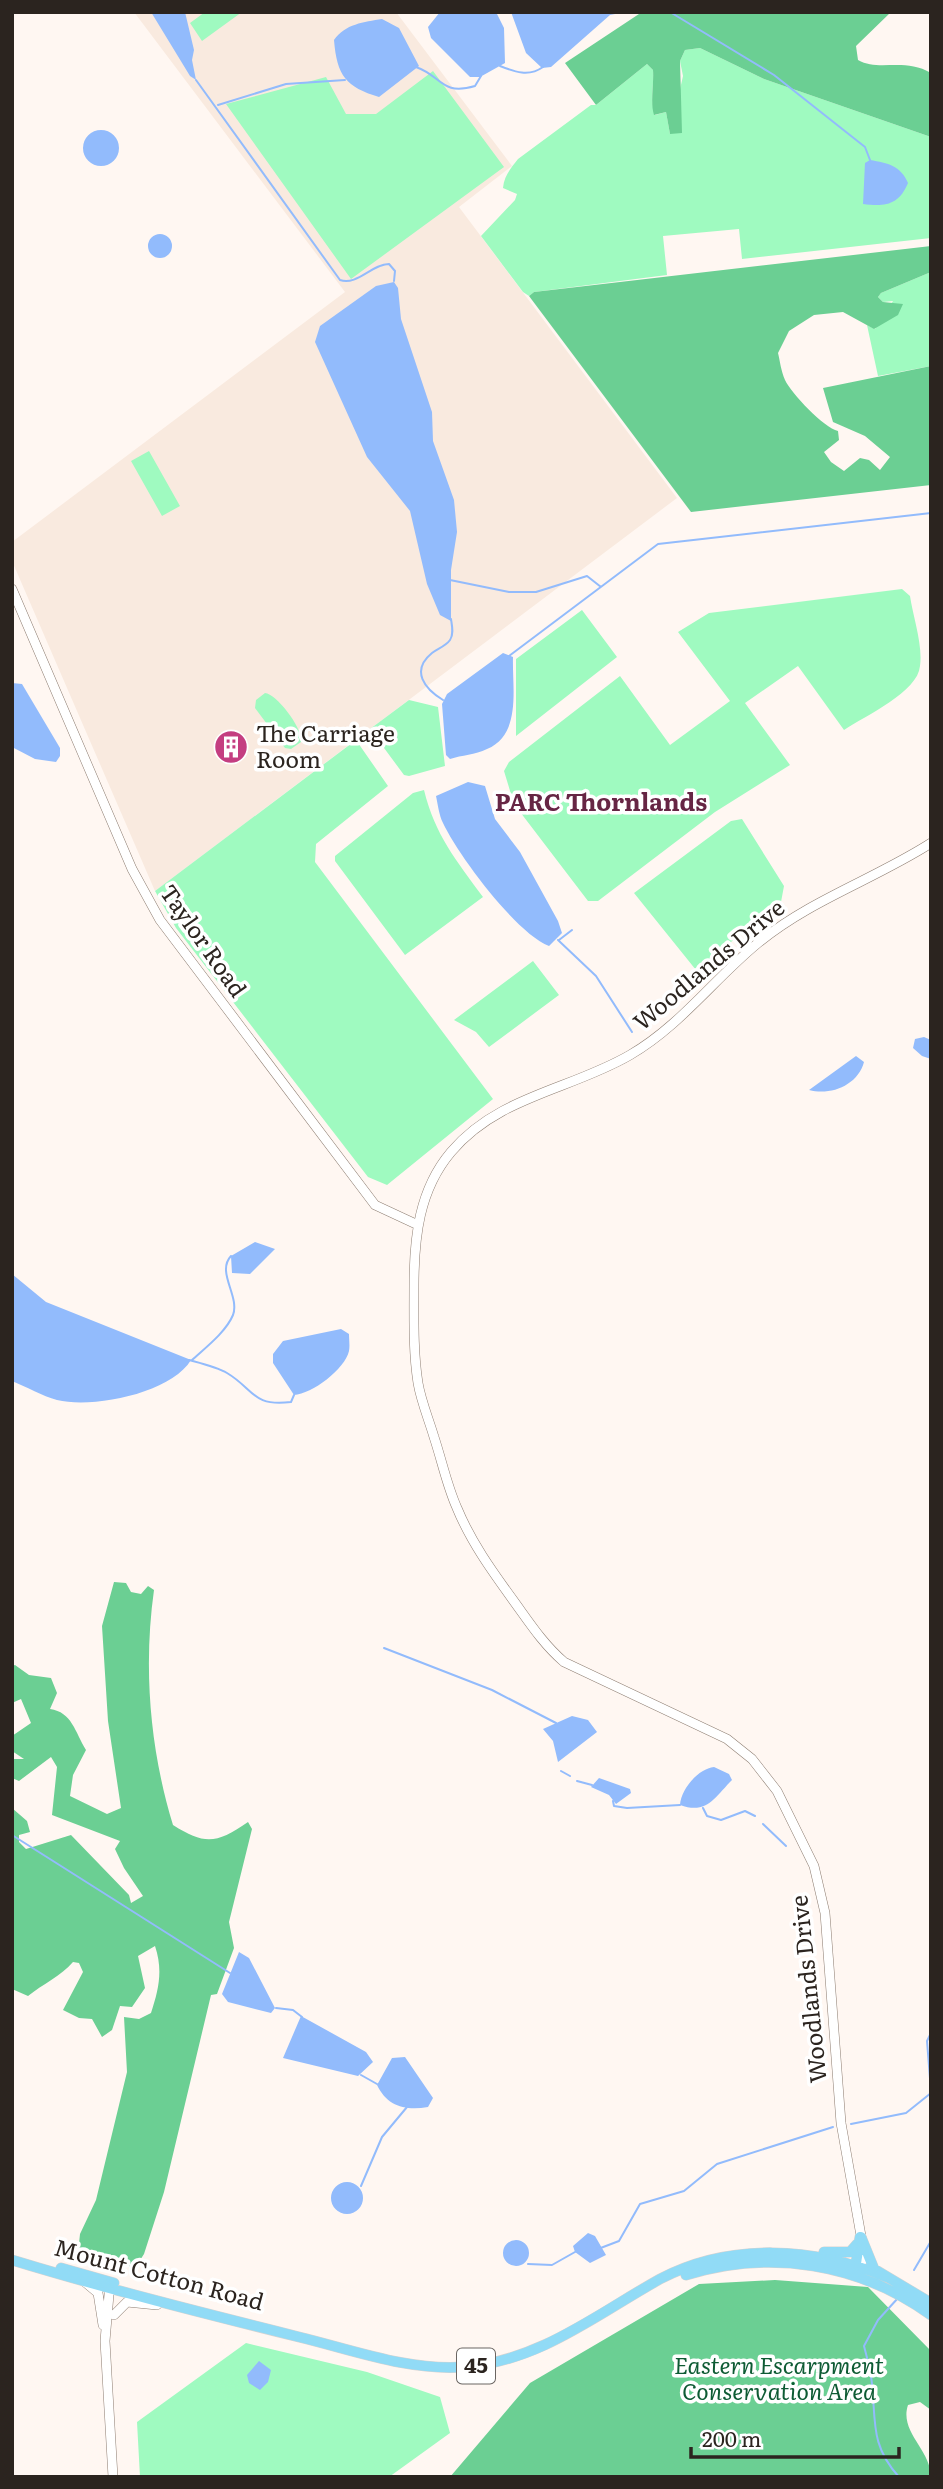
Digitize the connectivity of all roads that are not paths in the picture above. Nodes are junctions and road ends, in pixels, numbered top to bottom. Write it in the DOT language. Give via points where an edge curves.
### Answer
graph roads {
  1 [pos="12,589"];
  2 [pos="931,843"];
  3 [pos="418,1225"];
  4 [pos="859,2234"];
  5 [pos="751,2253"];
  6 [pos="12,2255"];
  7 [pos="12,2260"];
  8 [pos="857,2268"];
  9 [pos="844,2272"];
  10 [pos="886,2277"];
  11 [pos="82,2281"];
  12 [pos="113,2286"];
  13 [pos="643,2290"];
  14 [pos="931,2303"];
  15 [pos="193,2311"];
  16 [pos="931,2312"];
  17 [pos="114,2315"];
  18 [pos="295,2336"];
  19 [pos="106,2345"];
  20 [pos="113,2477"];
  1 -- 3 [label="main road, Taylor Road" via="132,869 160,920 375,1205"];
  2 -- 3 [label="main road, Woodlands Drive" via="791,919 758,943 665,1031 630,1055 505,1108 480,1124 449,1154 432,1179"];
  3 -- 4 [label="main road, Woodlands Drive" via="414,1331 418,1384 456,1506 481,1553 547,1647 564,1662 727,1739 752,1759 777,1791 814,1866 825,1913 841,2123"];
  4 -- 5 [label="main road" via="854,2249 842,2254 788,2247"];
  4 -- 8 [label="main road"];
  4 -- 10 [label="main road" via="872,2266"];
  5 -- 8 [label="main road, Mount Cotton Road / 45" via="804,2255"];
  5 -- 13 [label="main road, Mount Cotton Road / 45" via="699,2264"];
  6 -- 12 [label="main road, Mount Cotton Road / 45"];
  7 -- 11 [label="main road, Mount Cotton Road"];
  8 -- 9 [label="main road"];
  8 -- 10 [label="main road, Mount Cotton Road / 45"];
  8 -- 16 [label="main road"];
  9 -- 13 [label="main road" via="793,2263 737,2263"];
  9 -- 16 [label="main road"];
  10 -- 14 [label="main road"];
  11 -- 12 [label="main road, Mount Cotton Road / 45"];
  11 -- 19 [label="main road" via="98,2293"];
  12 -- 15 [label="main road, Mount Cotton Road / 45"];
  12 -- 17 [label="main road"];
  12 -- 18 [label="main road, Mount Cotton Road / 45"];
  12 -- 19 [label="main road"];
  13 -- 18 [label="main road, Mount Cotton Road / 45" via="549,2344 483,2365 420,2366"];
  15 -- 17 [label="main road" via="133,2301 119,2306"];
  15 -- 18 [label="main road, Mount Cotton Road / 45"];
  17 -- 19 [label="main road"];
  19 -- 20 [label="main road"];
}
